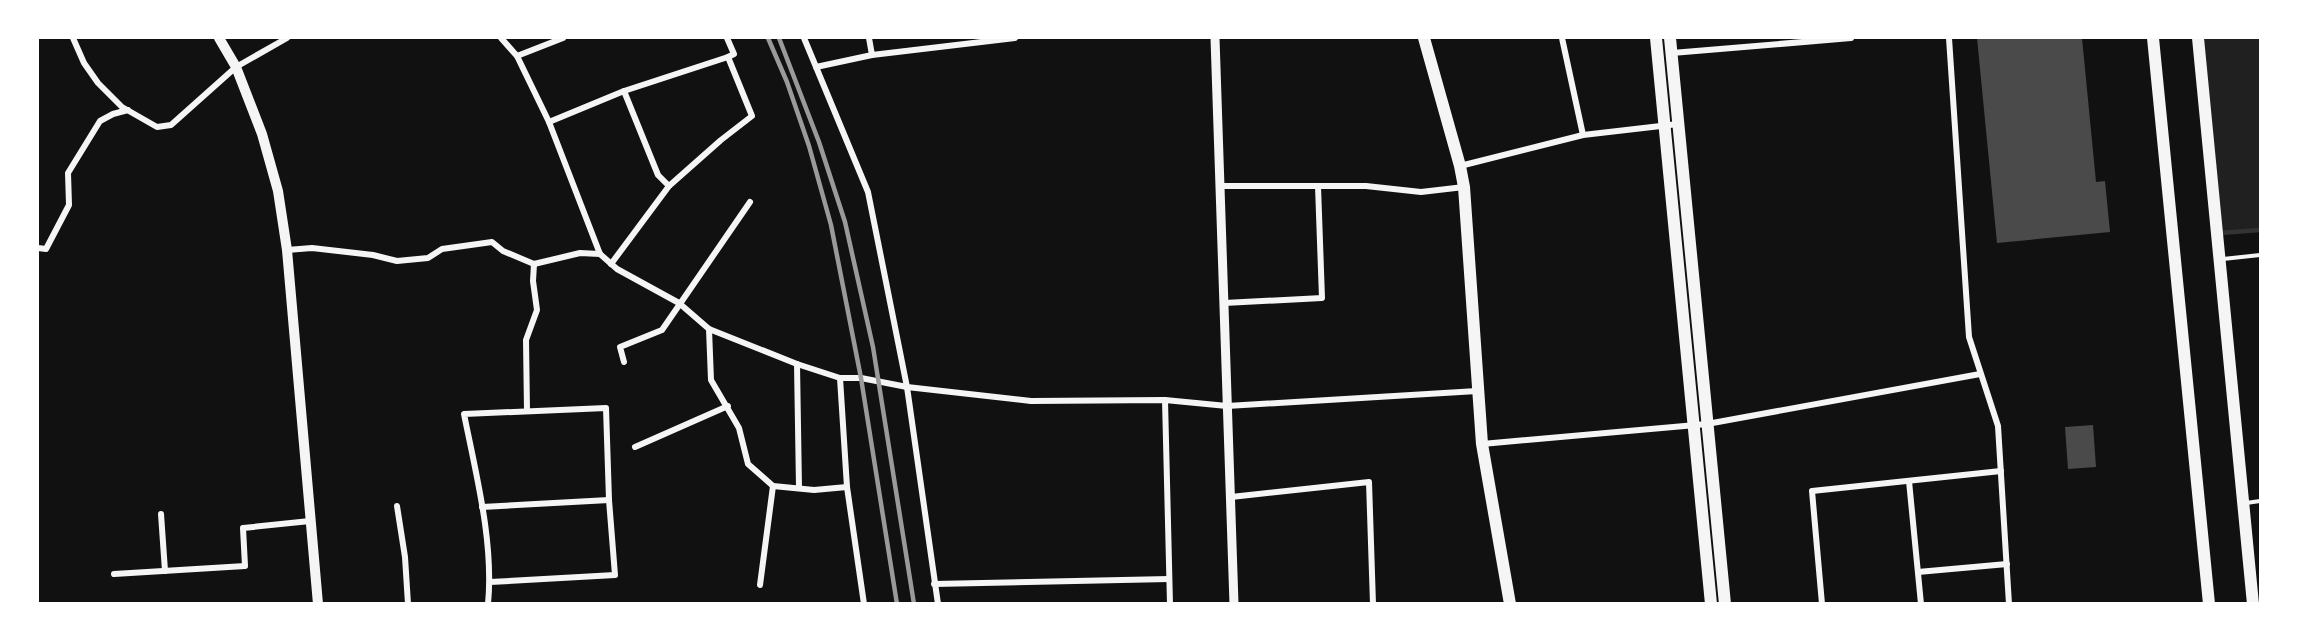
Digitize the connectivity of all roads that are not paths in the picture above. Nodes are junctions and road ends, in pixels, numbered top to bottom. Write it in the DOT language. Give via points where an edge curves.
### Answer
graph roads {
  1 [pos="73,38"];
  2 [pos="219,38"];
  3 [pos="286,38"];
  4 [pos="501,38"];
  5 [pos="563,38"];
  6 [pos="727,38"];
  7 [pos="804,38"];
  8 [pos="869,38"];
  9 [pos="1015,38"];
  10 [pos="1215,38"];
  11 [pos="1424,38"];
  12 [pos="1562,38"];
  13 [pos="1656,38"];
  14 [pos="1670,38"];
  15 [pos="1851,38"];
  16 [pos="1949,38"];
  17 [pos="2153,38"];
  18 [pos="2198,38"];
  19 [pos="549,40"];
  20 [pos="1671,53"];
  21 [pos="872,55"];
  22 [pos="517,56"];
  23 [pos="728,57"];
  24 [pos="816,67"];
  25 [pos="236,68"];
  26 [pos="624,92"];
  27 [pos="128,110"];
  28 [pos="549,122"];
  29 [pos="1678,124"];
  30 [pos="1665,125"];
  31 [pos="1583,135"];
  32 [pos="1460,166"];
  33 [pos="669,186"];
  34 [pos="1221,186"];
  35 [pos="1318,186"];
  36 [pos="1464,187"];
  37 [pos="750,202"];
  38 [pos="38,248"];
  39 [pos="287,250"];
  40 [pos="600,254"];
  41 [pos="2260,255"];
  42 [pos="2219,259"];
  43 [pos="534,264"];
  44 [pos="610,264"];
  45 [pos="679,303"];
  46 [pos="1224,303"];
  47 [pos="709,329"];
  48 [pos="624,362"];
  49 [pos="797,364"];
  50 [pos="1980,374"];
  51 [pos="840,378"];
  52 [pos="907,387"];
  53 [pos="1477,392"];
  54 [pos="1165,400"];
  55 [pos="728,406"];
  56 [pos="1227,406"];
  57 [pos="527,411"];
  58 [pos="1707,424"];
  59 [pos="1692,425"];
  60 [pos="1482,444"];
  61 [pos="635,447"];
  62 [pos="2001,471"];
  63 [pos="1909,481"];
  64 [pos="773,486"];
  65 [pos="847,486"];
  66 [pos="799,488"];
  67 [pos="1231,497"];
  68 [pos="609,500"];
  69 [pos="2260,501"];
  70 [pos="2244,503"];
  71 [pos="397,506"];
  72 [pos="482,507"];
  73 [pos="161,513"];
  74 [pos="309,521"];
  75 [pos="2007,564"];
  76 [pos="165,571"];
  77 [pos="1918,572"];
  78 [pos="114,574"];
  79 [pos="1169,579"];
  80 [pos="490,582"];
  81 [pos="934,584"];
  82 [pos="760,585"];
  83 [pos="318,603"];
  84 [pos="408,603"];
  85 [pos="488,603"];
  86 [pos="864,603"];
  87 [pos="938,603"];
  88 [pos="1170,603"];
  89 [pos="1234,603"];
  90 [pos="1373,603"];
  91 [pos="1510,603"];
  92 [pos="1711,603"];
  93 [pos="1725,603"];
  94 [pos="1822,603"];
  95 [pos="1921,603"];
  96 [pos="2010,603"];
  97 [pos="2209,603"];
  98 [pos="2253,603"];
  1 -- 27 [label="street" via="98,82"];
  2 -- 25 [label="main road"];
  3 -- 25 [label="street"];
  4 -- 22 [label="street"];
  5 -- 19 [label="street"];
  6 -- 23 [label="street" via="734,54"];
  7 -- 24 [label="street"];
  8 -- 21 [label="street"];
  9 -- 21 [label="street"];
  10 -- 34 [label="street"];
  11 -- 32 [label="main road"];
  12 -- 31 [label="street"];
  13 -- 30 [label="main road"];
  14 -- 20 [label="main road"];
  15 -- 20 [label="street"];
  16 -- 50 [label="street" via="1969,337"];
  17 -- 97 [label="main road"];
  18 -- 42 [label="main road"];
  19 -- 22 [label="street"];
  20 -- 29 [label="main road"];
  21 -- 24 [label="street"];
  22 -- 28 [label="street"];
  23 -- 26 [label="street"];
  23 -- 33 [label="street" via="752,116"];
  24 -- 52 [label="street" via="868,192"];
  25 -- 27 [label="street" via="171,125 157,127"];
  25 -- 39 [label="main road" via="275,179"];
  26 -- 28 [label="street"];
  26 -- 33 [label="street" via="658,176"];
  27 -- 38 [label="street" via="100,121 68,173 69,206 45,249"];
  28 -- 40 [label="street"];
  29 -- 30 [label="street"];
  29 -- 58 [label="main road"];
  30 -- 31 [label="street"];
  30 -- 59 [label="main road"];
  31 -- 32 [label="street"];
  32 -- 36 [label="main road"];
  33 -- 44 [label="street"];
  34 -- 35 [label="street"];
  34 -- 46 [label="street"];
  35 -- 36 [label="street" via="1421,192"];
  35 -- 46 [label="street" via="1322,297"];
  36 -- 53 [label="main road"];
  37 -- 45 [label="street"];
  39 -- 43 [label="street" via="312,248 397,261 428,258 442,249 492,242"];
  39 -- 74 [label="main road"];
  40 -- 43 [label="street" via="580,253"];
  40 -- 44 [label="street"];
  41 -- 42 [label="lane"];
  42 -- 70 [label="main road"];
  43 -- 57 [label="street" via="537,310 525,340"];
  44 -- 45 [label="street"];
  45 -- 47 [label="street"];
  45 -- 48 [label="street" via="662,330 620,347"];
  46 -- 56 [label="street"];
  47 -- 49 [label="street"];
  47 -- 55 [label="street" via="711,380"];
  49 -- 51 [label="street"];
  49 -- 66 [label="street"];
  50 -- 58 [label="street"];
  50 -- 62 [label="street" via="1998,426"];
  51 -- 52 [label="street"];
  51 -- 65 [label="street"];
  52 -- 54 [label="street" via="1031,401"];
  52 -- 81 [label="street"];
  53 -- 56 [label="street"];
  53 -- 60 [label="main road"];
  54 -- 56 [label="street"];
  54 -- 79 [label="street"];
  55 -- 61 [label="street"];
  55 -- 64 [label="street" via="739,428 748,464"];
  56 -- 67 [label="street"];
  57 -- 68 [label="street" via="606,408"];
  57 -- 72 [label="street" via="464,414"];
  58 -- 59 [label="street"];
  58 -- 93 [label="main road"];
  59 -- 60 [label="street"];
  59 -- 92 [label="main road"];
  60 -- 91 [label="main road"];
  62 -- 63 [label="street"];
  62 -- 75 [label="street"];
  63 -- 77 [label="street"];
  63 -- 94 [label="street" via="1812,491"];
  64 -- 66 [label="street"];
  64 -- 82 [label="street"];
  65 -- 66 [label="street"];
  65 -- 86 [label="street"];
  67 -- 89 [label="street"];
  67 -- 90 [label="street" via="1369,482"];
  68 -- 72 [label="street"];
  68 -- 80 [label="street" via="615,575"];
  69 -- 70 [label="lane"];
  70 -- 98 [label="main road"];
  71 -- 84 [label="street"];
  72 -- 80 [label="street"];
  73 -- 76 [label="street"];
  74 -- 76 [label="street" via="243,528 245,566"];
  74 -- 83 [label="main road"];
  75 -- 77 [label="street"];
  75 -- 96 [label="street"];
  76 -- 78 [label="street"];
  77 -- 95 [label="street"];
  79 -- 81 [label="street"];
  79 -- 88 [label="street"];
  80 -- 85 [label="street"];
  81 -- 87 [label="street"];
}
